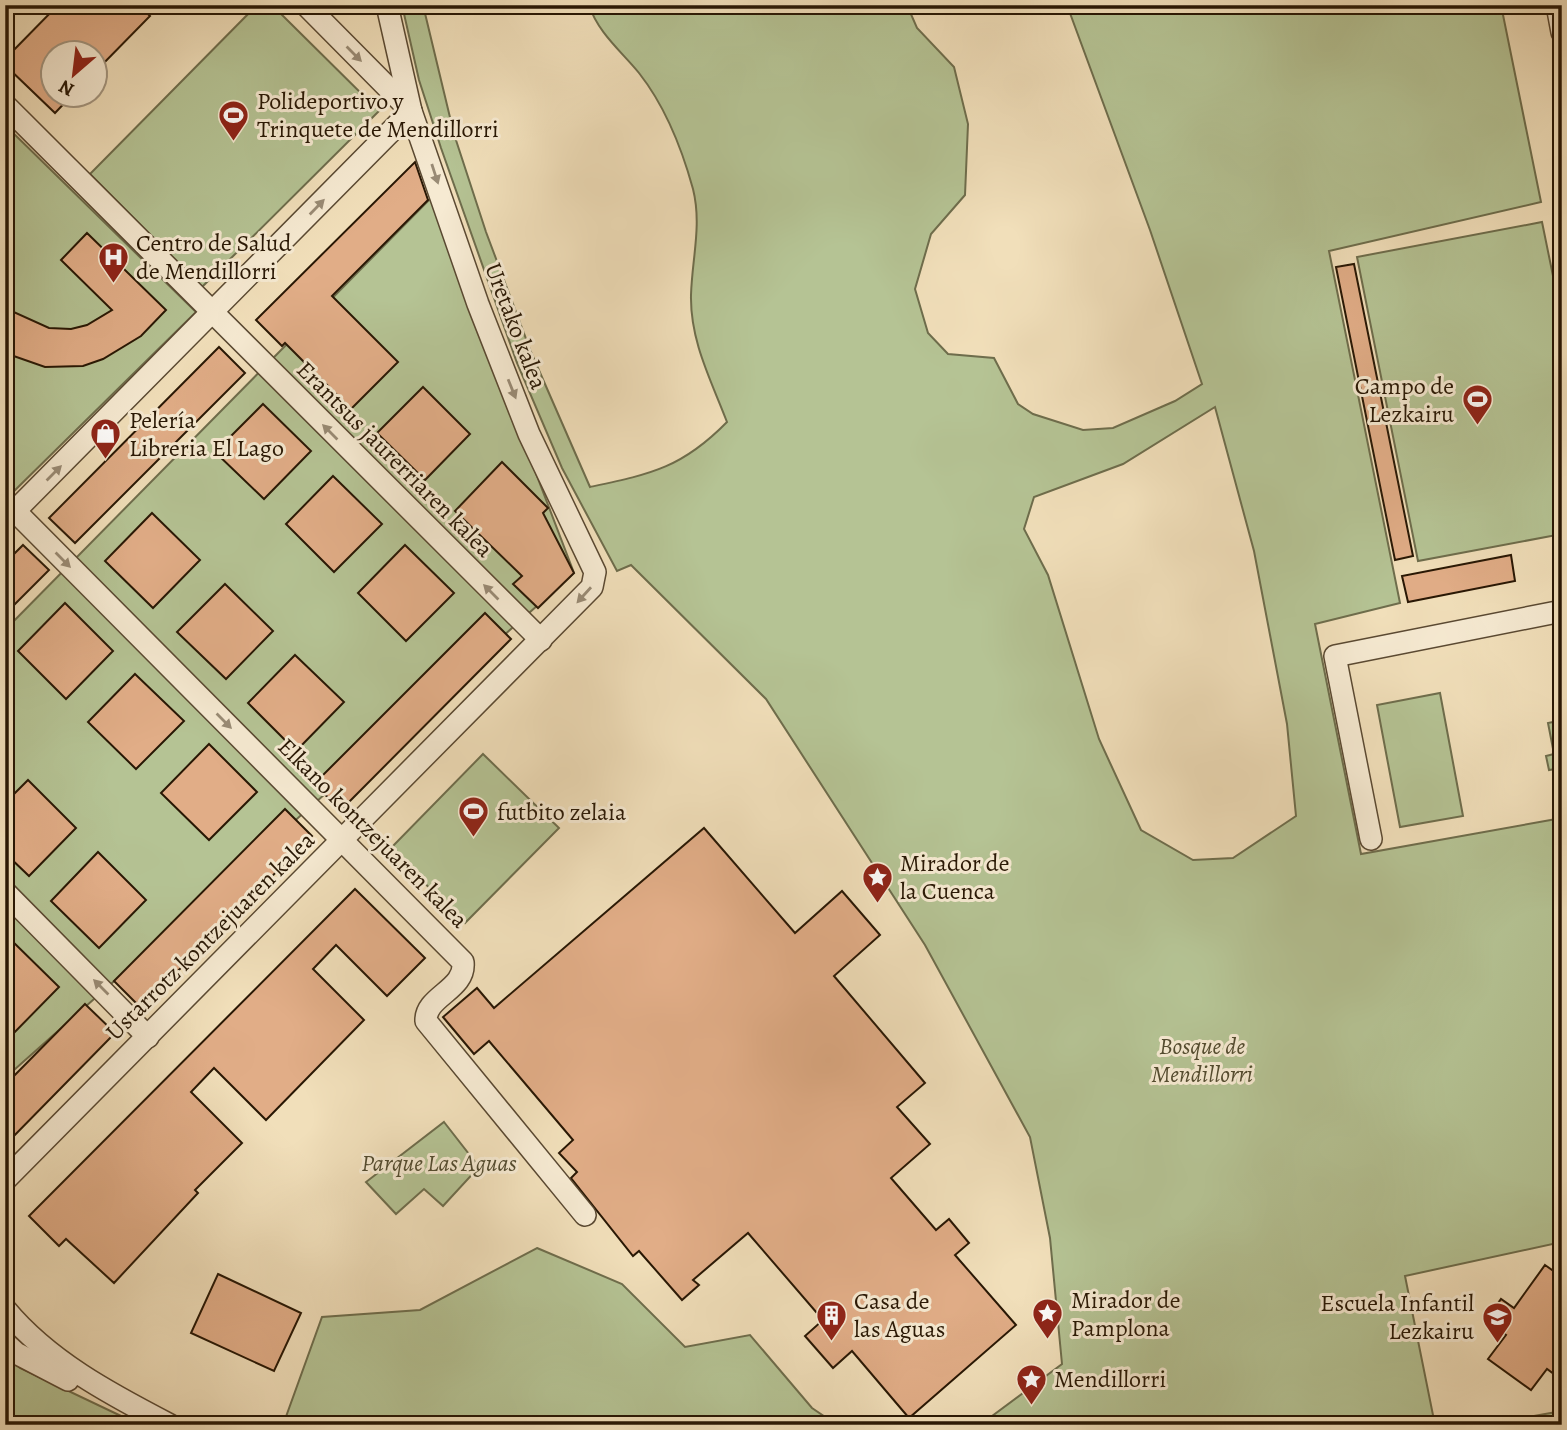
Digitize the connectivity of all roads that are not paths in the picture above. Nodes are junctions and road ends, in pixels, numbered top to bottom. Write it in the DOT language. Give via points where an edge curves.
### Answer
graph roads {
  1 [pos="306,5"];
  2 [pos="387,5"];
  3 [pos="1556,5"];
  4 [pos="1562,32"];
  5 [pos="5,105"];
  6 [pos="411,111"];
  7 [pos="213,314"];
  8 [pos="10,516"];
  9 [pos="1562,611"];
  10 [pos="541,640"];
  11 [pos="1371,839"];
  12 [pos="343,840"];
  13 [pos="5,892"];
  14 [pos="148,1037"];
  15 [pos="5,1180"];
  16 [pos="585,1215"];
  17 [pos="5,1309"];
  18 [pos="5,1343"];
  19 [pos="166,1423"];
  1 -- 6 [label="street, one-way"];
  2 -- 6 [label="street, Uretako kalea"];
  3 -- 4 [label="street"];
  5 -- 7 [label="street, Erantsus jaurerriaren kalea"];
  7 -- 6 [label="street, one-way"];
  6 -- 10 [label="street, Uretako kalea, one-way" via="478,304 525,422 595,572 592,587"];
  8 -- 7 [label="street, one-way"];
  10 -- 7 [label="street, Erantsus jaurerriaren kalea, one-way"];
  8 -- 12 [label="street, Elkano kontzejuaren kalea, one-way"];
  9 -- 11 [label="street" via="1335,656"];
  10 -- 12 [label="street, Ustarrotz kontzejuaren kalea"];
  12 -- 14 [label="street, Ustarrotz kontzejuaren kalea"];
  12 -- 16 [label="street, Elkano kontzejuaren kalea" via="463,962 460,981 428,1010 426,1021"];
  14 -- 13 [label="street, one-way"];
  14 -- 15 [label="street, Ustarrotz kontzejuaren kalea"];
  17 -- 19 [label="street" via="28,1336 65,1365"];
  18 -- 19 [label="street" via="112,1403"];
}
